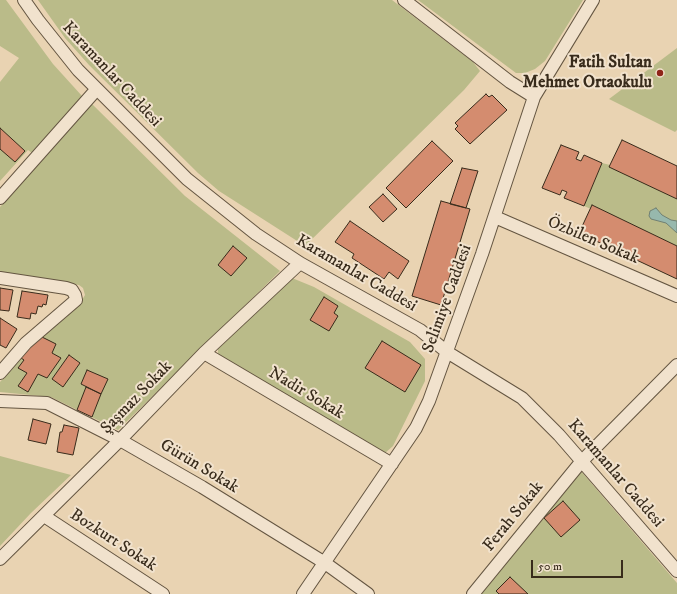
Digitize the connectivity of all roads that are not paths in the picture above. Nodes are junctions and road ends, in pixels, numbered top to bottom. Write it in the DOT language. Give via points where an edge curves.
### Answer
graph roads {
  1 [pos="24,0"];
  2 [pos="404,0"];
  3 [pos="593,0"];
  4 [pos="96,90"];
  5 [pos="534,97"];
  6 [pos="0,198"];
  7 [pos="495,217"];
  8 [pos="300,263"];
  9 [pos="0,278"];
  10 [pos="677,296"];
  11 [pos="447,352"];
  12 [pos="204,353"];
  13 [pos="677,365"];
  14 [pos="0,373"];
  15 [pos="0,401"];
  16 [pos="120,440"];
  17 [pos="581,462"];
  18 [pos="392,464"];
  19 [pos="44,516"];
  20 [pos="0,559"];
  21 [pos="325,563"];
  22 [pos="677,571"];
  23 [pos="163,594"];
  24 [pos="303,594"];
  25 [pos="368,594"];
  26 [pos="473,594"];
  1 -- 4 [label="street, Karamanlar Caddesi"];
  2 -- 5 [label="street" via="510,82"];
  3 -- 5 [label="street, Selimiye Caddesi"];
  4 -- 6 [label="street"];
  4 -- 8 [label="street, Karamanlar Caddesi" via="187,179 256,234"];
  5 -- 7 [label="street, Selimiye Caddesi"];
  7 -- 10 [label="street, Özbilen Sokak"];
  7 -- 11 [label="street, Selimiye Caddesi"];
  8 -- 11 [label="street, Karamanlar Caddesi" via="420,330"];
  8 -- 12 [label="street, Şaşmaz Sokak"];
  9 -- 14 [label="street" via="66,288 76,295 76,300 26,343"];
  11 -- 17 [label="street, Karamanlar Caddesi" via="522,398 559,435"];
  11 -- 18 [label="street, Selimiye Caddesi" via="426,408"];
  12 -- 16 [label="street, Şaşmaz Sokak"];
  12 -- 18 [label="street, Nadir Sokak"];
  13 -- 17 [label="street, Ferah Sokak"];
  15 -- 16 [label="street, Gürün Sokak" via="47,403"];
  16 -- 19 [label="street, Şaşmaz Sokak"];
  16 -- 21 [label="street, Gürün Sokak"];
  17 -- 22 [label="street, Karamanlar Caddesi"];
  17 -- 26 [label="street, Ferah Sokak"];
  18 -- 21 [label="street, Selimiye Caddesi"];
  19 -- 20 [label="street, Şaşmaz Sokak"];
  19 -- 23 [label="street, Bozkurt Sokak"];
  21 -- 24 [label="street, Selimiye Caddesi"];
  21 -- 25 [label="street, Gürün Sokak"];
}
